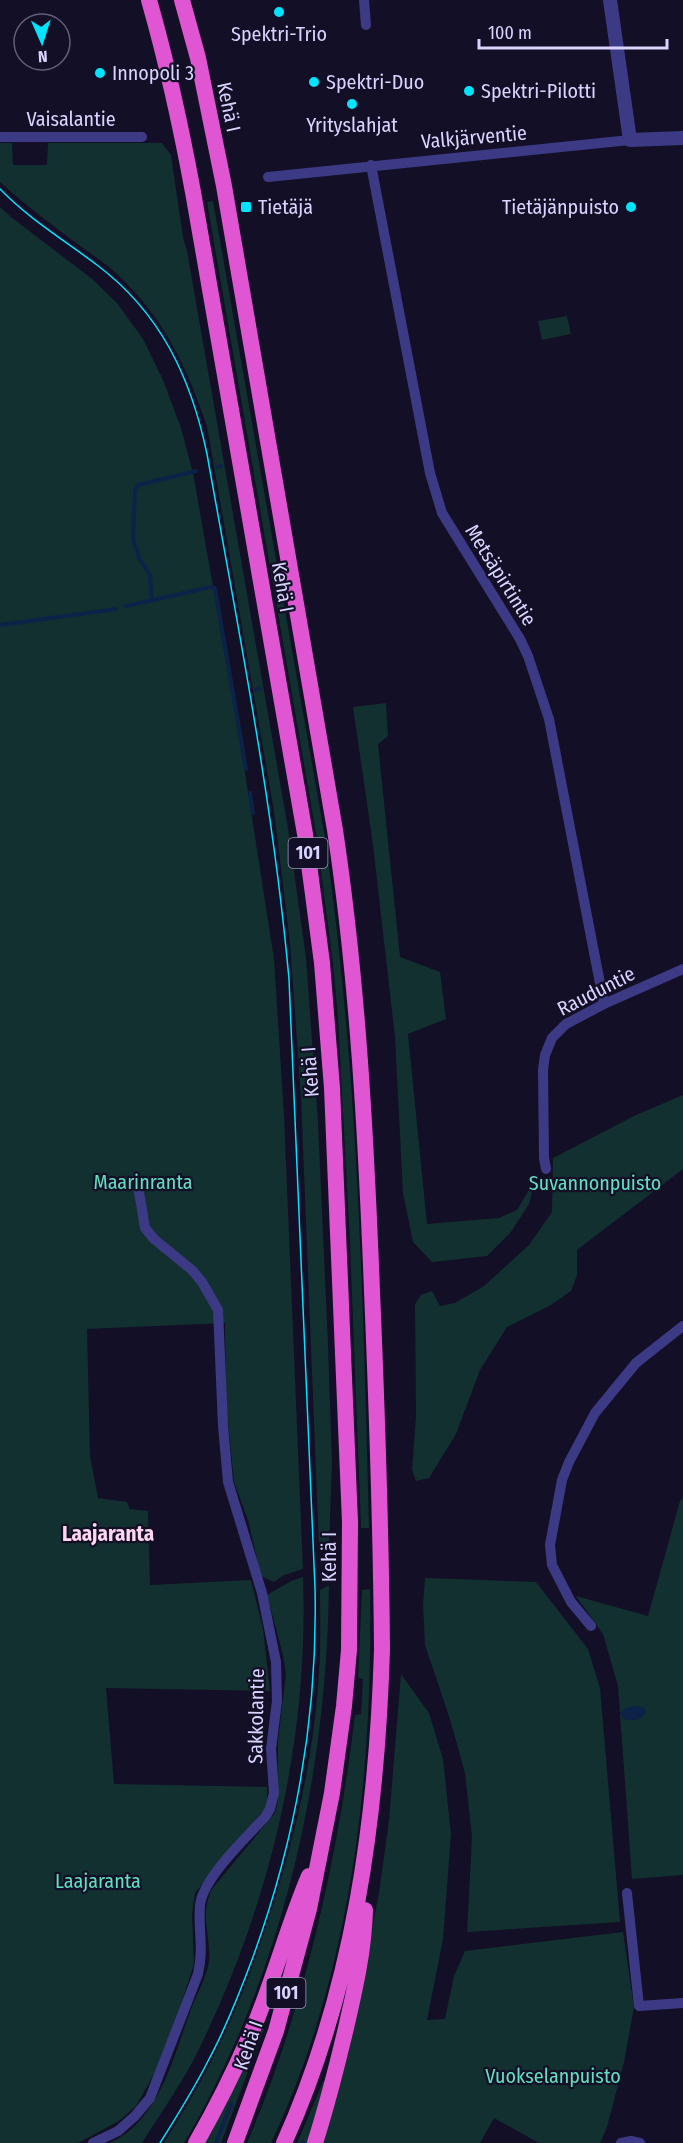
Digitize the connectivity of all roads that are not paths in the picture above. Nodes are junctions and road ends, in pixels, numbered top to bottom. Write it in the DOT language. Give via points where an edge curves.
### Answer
graph roads {
  1 [pos="149,0"];
  2 [pos="182,0"];
  3 [pos="364,0"];
  4 [pos="610,0"];
  5 [pos="366,25"];
  6 [pos="0,137"];
  7 [pos="142,137"];
  8 [pos="683,138"];
  9 [pos="630,140"];
  10 [pos="371,165"];
  11 [pos="268,177"];
  12 [pos="683,969"];
  13 [pos="604,1004"];
  14 [pos="546,1169"];
  15 [pos="139,1192"];
  16 [pos="683,1326"];
  17 [pos="591,1626"];
  18 [pos="324,1839"];
  19 [pos="366,1850"];
  20 [pos="627,1893"];
  21 [pos="683,2003"];
  22 [pos="93,2143"];
  23 [pos="196,2143"];
  24 [pos="235,2143"];
  25 [pos="284,2143"];
  26 [pos="315,2143"];
  27 [pos="621,2143"];
  28 [pos="640,2143"];
  1 -- 18 [label="highway, Kehä I / 101" via="193,192 294,768 315,904 327,1019 351,1590 344,1706"];
  2 -- 19 [label="highway, Kehä I / 101" via="224,186 346,901 370,1243 381,1589 380,1713"];
  3 -- 5 [label="street"];
  4 -- 9 [label="street"];
  6 -- 7 [label="street, Vaisalantie"];
  8 -- 9 [label="street, Valkjärventie"];
  9 -- 10 [label="street, Valkjärventie"];
  10 -- 11 [label="street, Valkjärventie"];
  10 -- 13 [label="street, Metsäpirtintie" via="430,473 442,513 520,639 543,697"];
  12 -- 13 [label="street, Rauduntie"];
  13 -- 14 [label="street, Rauduntie" via="558,1030 547,1047 543,1070"];
  15 -- 22 [label="street, Sakkolantie" via="145,1228 192,1270 218,1310 228,1482 261,1593 276,1662 277,1701 271,1749 274,1793 265,1817 204,1891 198,1974 150,2098 118,2131"];
  16 -- 17 [label="street" via="636,1363 595,1413 562,1480 550,1545 552,1565 571,1602"];
  18 -- 23 [label="highway" via="254,2026"];
  18 -- 24 [label="highway, Kehä I / 101" via="276,2031"];
  19 -- 25 [label="highway, Kehä I / 101" via="352,1937 325,2038"];
  19 -- 26 [label="highway" via="364,1939 340,2055"];
  20 -- 21 [label="street" via="639,2006"];
  27 -- 28 [label="street"];
}
